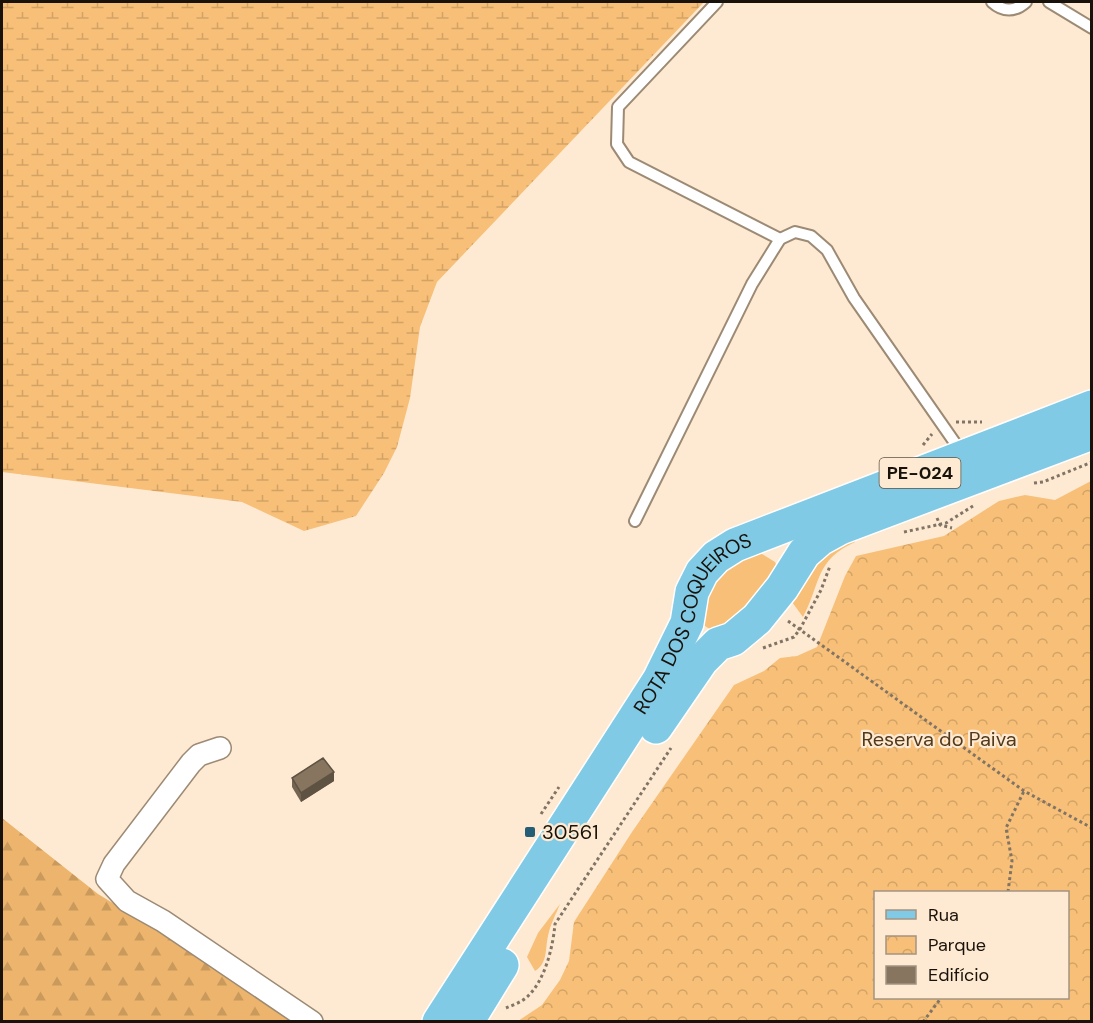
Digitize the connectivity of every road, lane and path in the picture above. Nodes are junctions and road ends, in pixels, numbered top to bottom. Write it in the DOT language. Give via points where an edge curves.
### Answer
graph roads {
  1 [pos="717,2"];
  2 [pos="992,2"];
  3 [pos="1026,2"];
  4 [pos="1049,2"];
  5 [pos="1092,28"];
  6 [pos="780,239"];
  7 [pos="1092,407"];
  8 [pos="1092,433"];
  9 [pos="964,455"];
  10 [pos="1092,462"];
  11 [pos="1031,483"];
  12 [pos="980,502"];
  13 [pos="635,521"];
  14 [pos="898,533"];
  15 [pos="749,540"];
  16 [pos="832,562"];
  17 [pos="789,574"];
  18 [pos="767,606"];
  19 [pos="687,613"];
  20 [pos="800,629"];
  21 [pos="744,646"];
  22 [pos="673,744"];
  23 [pos="220,748"];
  24 [pos="1024,791"];
  25 [pos="1092,828"];
  26 [pos="1008,891"];
  27 [pos="940,999"];
  28 [pos="504,1010"];
  29 [pos="312,1022"];
  30 [pos="439,1022"];
  31 [pos="467,1022"];
  32 [pos="923,1022"];
  1 -- 6 [label="lane" via="618,107 617,144 629,162"];
  2 -- 3 [label="lane" via="1006,9"];
  4 -- 5 [label="lane"];
  6 -- 9 [label="lane" via="795,232 811,237 827,250 854,298"];
  6 -- 13 [label="lane" via="752,284"];
  7 -- 9 [label="main road, ROTA DOS COQUEIROS / PE-024"];
  8 -- 17 [label="main road, ROTA DOS COQUEIROS / PE-024" via="840,528 804,553"];
  9 -- 15 [label="main road, ROTA DOS COQUEIROS / PE-024"];
  10 -- 11 [label="path"];
  12 -- 14 [label="path" via="946,524"];
  15 -- 17 [label="main road" via="776,554"];
  15 -- 19 [label="main road, ROTA DOS COQUEIROS / PE-024" via="716,557 702,572"];
  16 -- 20 [label="path"];
  17 -- 18 [label="main road, ROTA DOS COQUEIROS / PE-024"];
  18 -- 20 [label="path"];
  18 -- 21 [label="main road, ROTA DOS COQUEIROS / PE-024"];
  19 -- 21 [label="main road" via="704,633"];
  19 -- 30 [label="main road, ROTA DOS COQUEIROS / PE-024" via="676,651 659,681"];
  20 -- 21 [label="path" via="794,637"];
  20 -- 24 [label="path"];
  21 -- 31 [label="main road, ROTA DOS COQUEIROS / PE-024" via="718,644 687,680"];
  22 -- 28 [label="path" via="555,924 554,946 546,968 528,996"];
  23 -- 29 [label="street" via="191,763 106,879 127,901"];
  24 -- 25 [label="path"];
  24 -- 26 [label="path" via="1006,828 1012,861"];
  27 -- 32 [label="path"];
}
